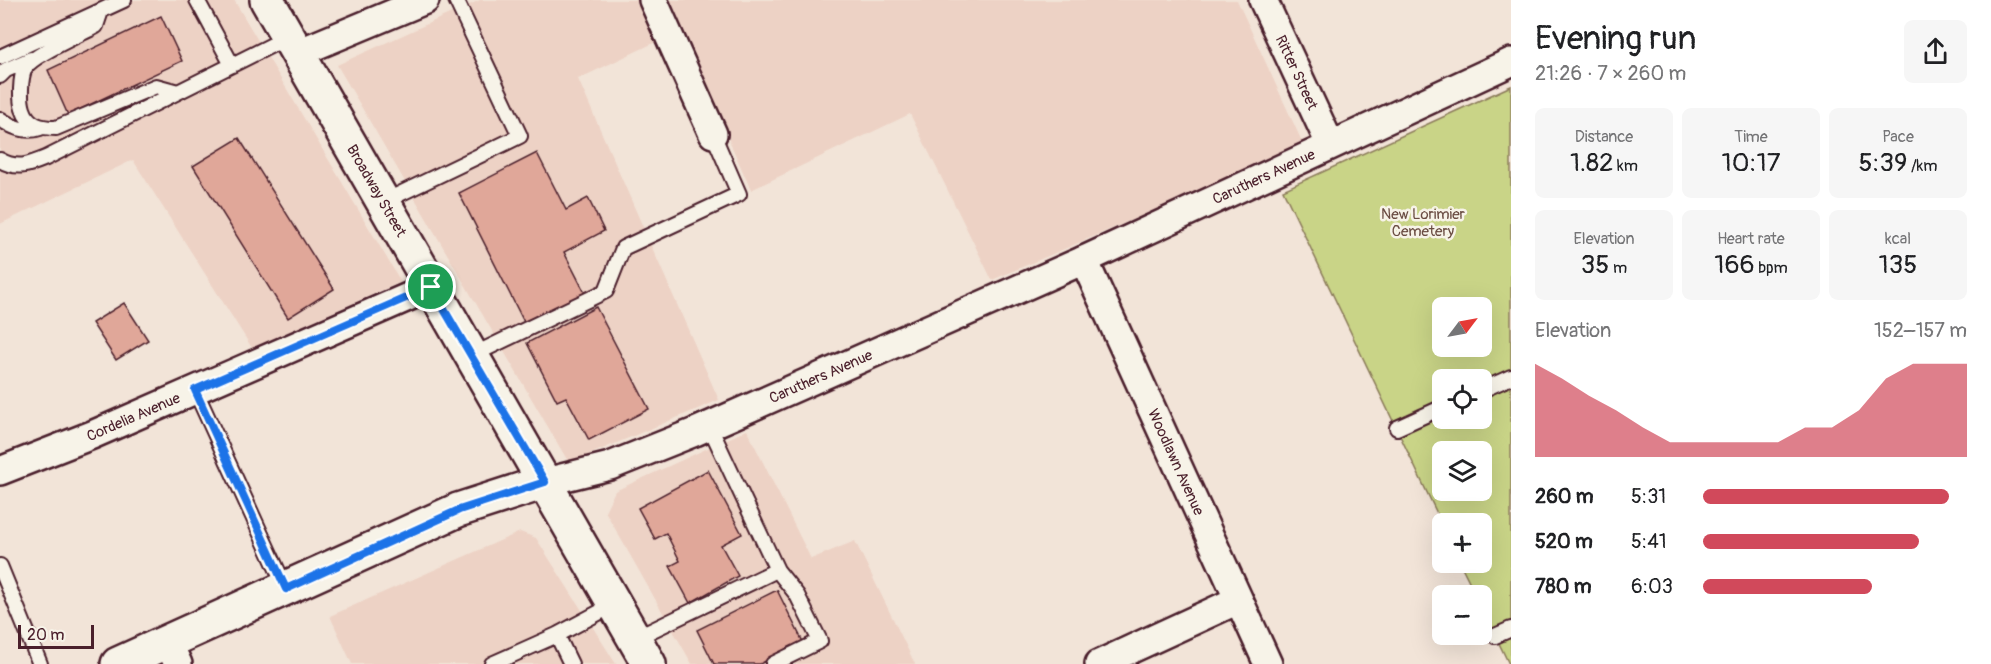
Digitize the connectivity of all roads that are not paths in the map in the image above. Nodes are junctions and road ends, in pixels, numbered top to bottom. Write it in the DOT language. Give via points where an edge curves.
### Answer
graph roads {
  1 [pos="124,0"];
  2 [pos="197,0"];
  3 [pos="267,0"];
  4 [pos="425,0"];
  5 [pos="456,0"];
  6 [pos="653,0"];
  7 [pos="1263,0"];
  8 [pos="101,11"];
  9 [pos="293,45"];
  10 [pos="0,57"];
  11 [pos="35,57"];
  12 [pos="1511,62"];
  13 [pos="232,65"];
  14 [pos="0,76"];
  15 [pos="178,92"];
  16 [pos="0,119"];
  17 [pos="40,128"];
  18 [pos="713,134"];
  19 [pos="1330,144"];
  20 [pos="0,160"];
  21 [pos="383,202"];
  22 [pos="1084,260"];
  23 [pos="431,287"];
  24 [pos="472,355"];
  25 [pos="1511,377"];
  26 [pos="1492,386"];
  27 [pos="195,390"];
  28 [pos="1432,413"];
  29 [pos="710,425"];
  30 [pos="1396,428"];
  31 [pos="0,471"];
  32 [pos="545,482"];
  33 [pos="0,566"];
  34 [pos="777,570"];
  35 [pos="286,589"];
  36 [pos="1238,600"];
  37 [pos="615,604"];
  38 [pos="1511,629"];
  39 [pos="557,635"];
  40 [pos="1495,636"];
  41 [pos="642,652"];
  42 [pos="173,653"];
  43 [pos="40,664"];
  44 [pos="118,664"];
  45 [pos="492,664"];
  46 [pos="571,664"];
  47 [pos="773,664"];
  48 [pos="1099,664"];
  49 [pos="1268,664"];
  1 -- 8 [label="lane"];
  2 -- 13 [label="lane"];
  3 -- 9 [label="main road, Broadway Street"];
  4 -- 9 [label="street"];
  5 -- 21 [label="lane" via="520,136"];
  6 -- 18 [label="street"];
  7 -- 19 [label="street, Ritter Street"];
  8 -- 10 [label="lane"];
  8 -- 11 [label="lane" via="96,26"];
  9 -- 13 [label="lane"];
  9 -- 21 [label="main road, Broadway Street"];
  11 -- 14 [label="lane"];
  11 -- 17 [label="lane" via="25,68 20,99 25,116"];
  12 -- 19 [label="street, Caruthers Avenue"];
  13 -- 15 [label="lane"];
  15 -- 17 [label="lane" via="156,86 56,128"];
  15 -- 20 [label="lane" via="26,166 11,166"];
  16 -- 17 [label="lane" via="11,127 31,131"];
  18 -- 24 [label="lane" via="739,194 623,248 606,291"];
  19 -- 22 [label="street, Caruthers Avenue"];
  21 -- 23 [label="main road, Broadway Street"];
  22 -- 29 [label="street, Caruthers Avenue"];
  22 -- 36 [label="street, Woodlawn Avenue"];
  23 -- 24 [label="main road, Broadway Street"];
  23 -- 27 [label="street, Cordelia Avenue"];
  24 -- 32 [label="main road, Broadway Street"];
  25 -- 26 [label="lane"];
  27 -- 31 [label="street, Cordelia Avenue"];
  27 -- 35 [label="lane"];
  28 -- 30 [label="lane"];
  29 -- 32 [label="street, Caruthers Avenue" via="610,466"];
  29 -- 34 [label="lane"];
  32 -- 35 [label="main road, Caruthers Avenue" via="459,510"];
  32 -- 37 [label="main road, Broadway Street"];
  33 -- 43 [label="lane"];
  34 -- 41 [label="lane"];
  34 -- 47 [label="lane" via="797,595 820,641"];
  35 -- 42 [label="main road, Caruthers Avenue"];
  36 -- 48 [label="street"];
  36 -- 49 [label="street, Woodlawn Avenue"];
  37 -- 39 [label="lane"];
  37 -- 41 [label="main road, Broadway Street"];
  38 -- 40 [label="lane"];
  39 -- 45 [label="lane"];
  39 -- 46 [label="lane"];
  42 -- 44 [label="main road, Caruthers Avenue"];
}
